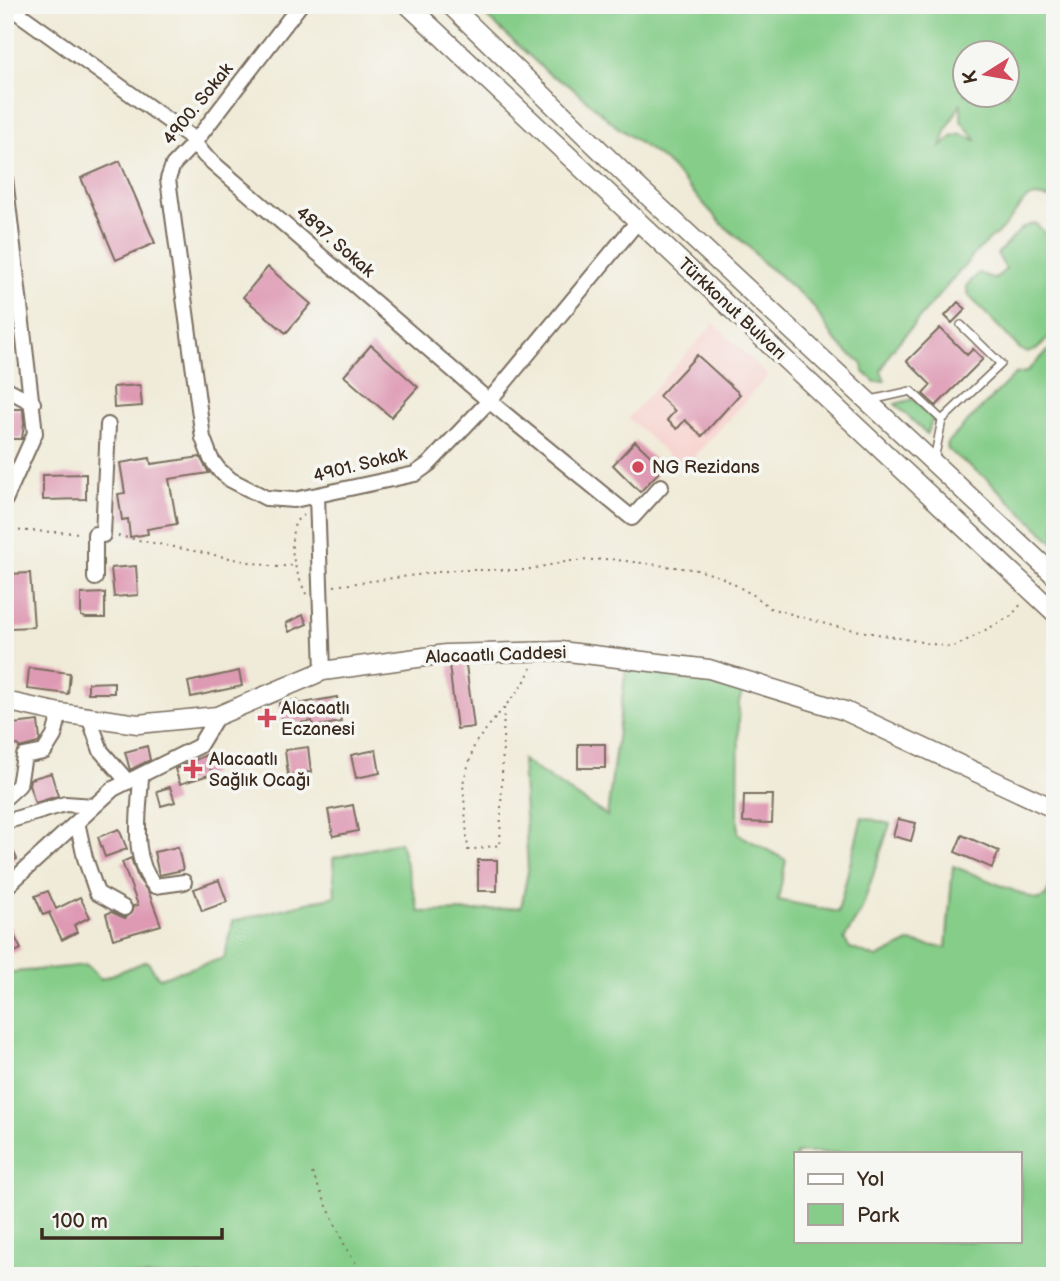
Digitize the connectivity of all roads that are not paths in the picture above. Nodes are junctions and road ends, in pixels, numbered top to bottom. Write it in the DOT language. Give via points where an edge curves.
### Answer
graph roads {
  1 [pos="7,5"];
  2 [pos="300,5"];
  3 [pos="408,5"];
  4 [pos="450,5"];
  5 [pos="194,143"];
  6 [pos="5,178"];
  7 [pos="638,221"];
  8 [pos="961,325"];
  9 [pos="188,326"];
  10 [pos="5,388"];
  11 [pos="489,401"];
  12 [pos="868,401"];
  13 [pos="33,403"];
  14 [pos="942,420"];
  15 [pos="108,425"];
  16 [pos="933,463"];
  17 [pos="661,486"];
  18 [pos="5,500"];
  19 [pos="318,502"];
  20 [pos="1055,576"];
  21 [pos="95,578"];
  22 [pos="1055,613"];
  23 [pos="323,671"];
  24 [pos="5,701"];
  25 [pos="60,713"];
  26 [pos="217,716"];
  27 [pos="89,717"];
  28 [pos="135,778"];
  29 [pos="6,797"];
  30 [pos="94,806"];
  31 [pos="1055,809"];
  32 [pos="9,821"];
  33 [pos="77,822"];
  34 [pos="184,882"];
  35 [pos="5,888"];
  36 [pos="124,908"];
  1 -- 5 [label="street, 4897. Sokak"];
  2 -- 5 [label="street, 4900. Sokak"];
  3 -- 7 [label="street, Türkkonut Bulvarı"];
  4 -- 12 [label="street, Türkkonut Bulvarı"];
  5 -- 9 [label="street, 4900. Sokak" via="173,165 168,179"];
  5 -- 11 [label="street, 4897. Sokak"];
  6 -- 13 [label="street"];
  7 -- 11 [label="street, 4901. Sokak"];
  7 -- 22 [label="street, Türkkonut Bulvarı"];
  8 -- 14 [label="lane" via="1001,364"];
  9 -- 19 [label="street, 4901. Sokak" via="203,438 219,471 266,498"];
  10 -- 13 [label="street"];
  11 -- 17 [label="street, 4897. Sokak" via="632,517"];
  11 -- 19 [label="street, 4901. Sokak" via="415,474"];
  12 -- 14 [label="lane" via="911,391"];
  12 -- 16 [label="street, Türkkonut Bulvarı"];
  13 -- 18 [label="street" via="35,433"];
  14 -- 16 [label="lane"];
  15 -- 21 [label="street"];
  16 -- 20 [label="street, Türkkonut Bulvarı"];
  19 -- 23 [label="street"];
  23 -- 26 [label="street, Alacaatlı Caddesi"];
  23 -- 31 [label="street, Alacaatlı Caddesi" via="446,654 560,651 709,669 845,711"];
  24 -- 25 [label="street, Alacaatlı Caddesi"];
  25 -- 27 [label="street, Alacaatlı Caddesi"];
  25 -- 29 [label="street" via="44,752 24,756 19,785"];
  26 -- 27 [label="street, Alacaatlı Caddesi" via="138,723"];
  26 -- 28 [label="street" via="199,746"];
  27 -- 28 [label="street" via="102,751"];
  28 -- 30 [label="street"];
  28 -- 34 [label="street" via="138,849 147,877 155,886"];
  29 -- 32 [label="street"];
  30 -- 32 [label="street" via="65,804"];
  30 -- 33 [label="street"];
  33 -- 35 [label="street"];
  33 -- 36 [label="street" via="97,893"];
}
